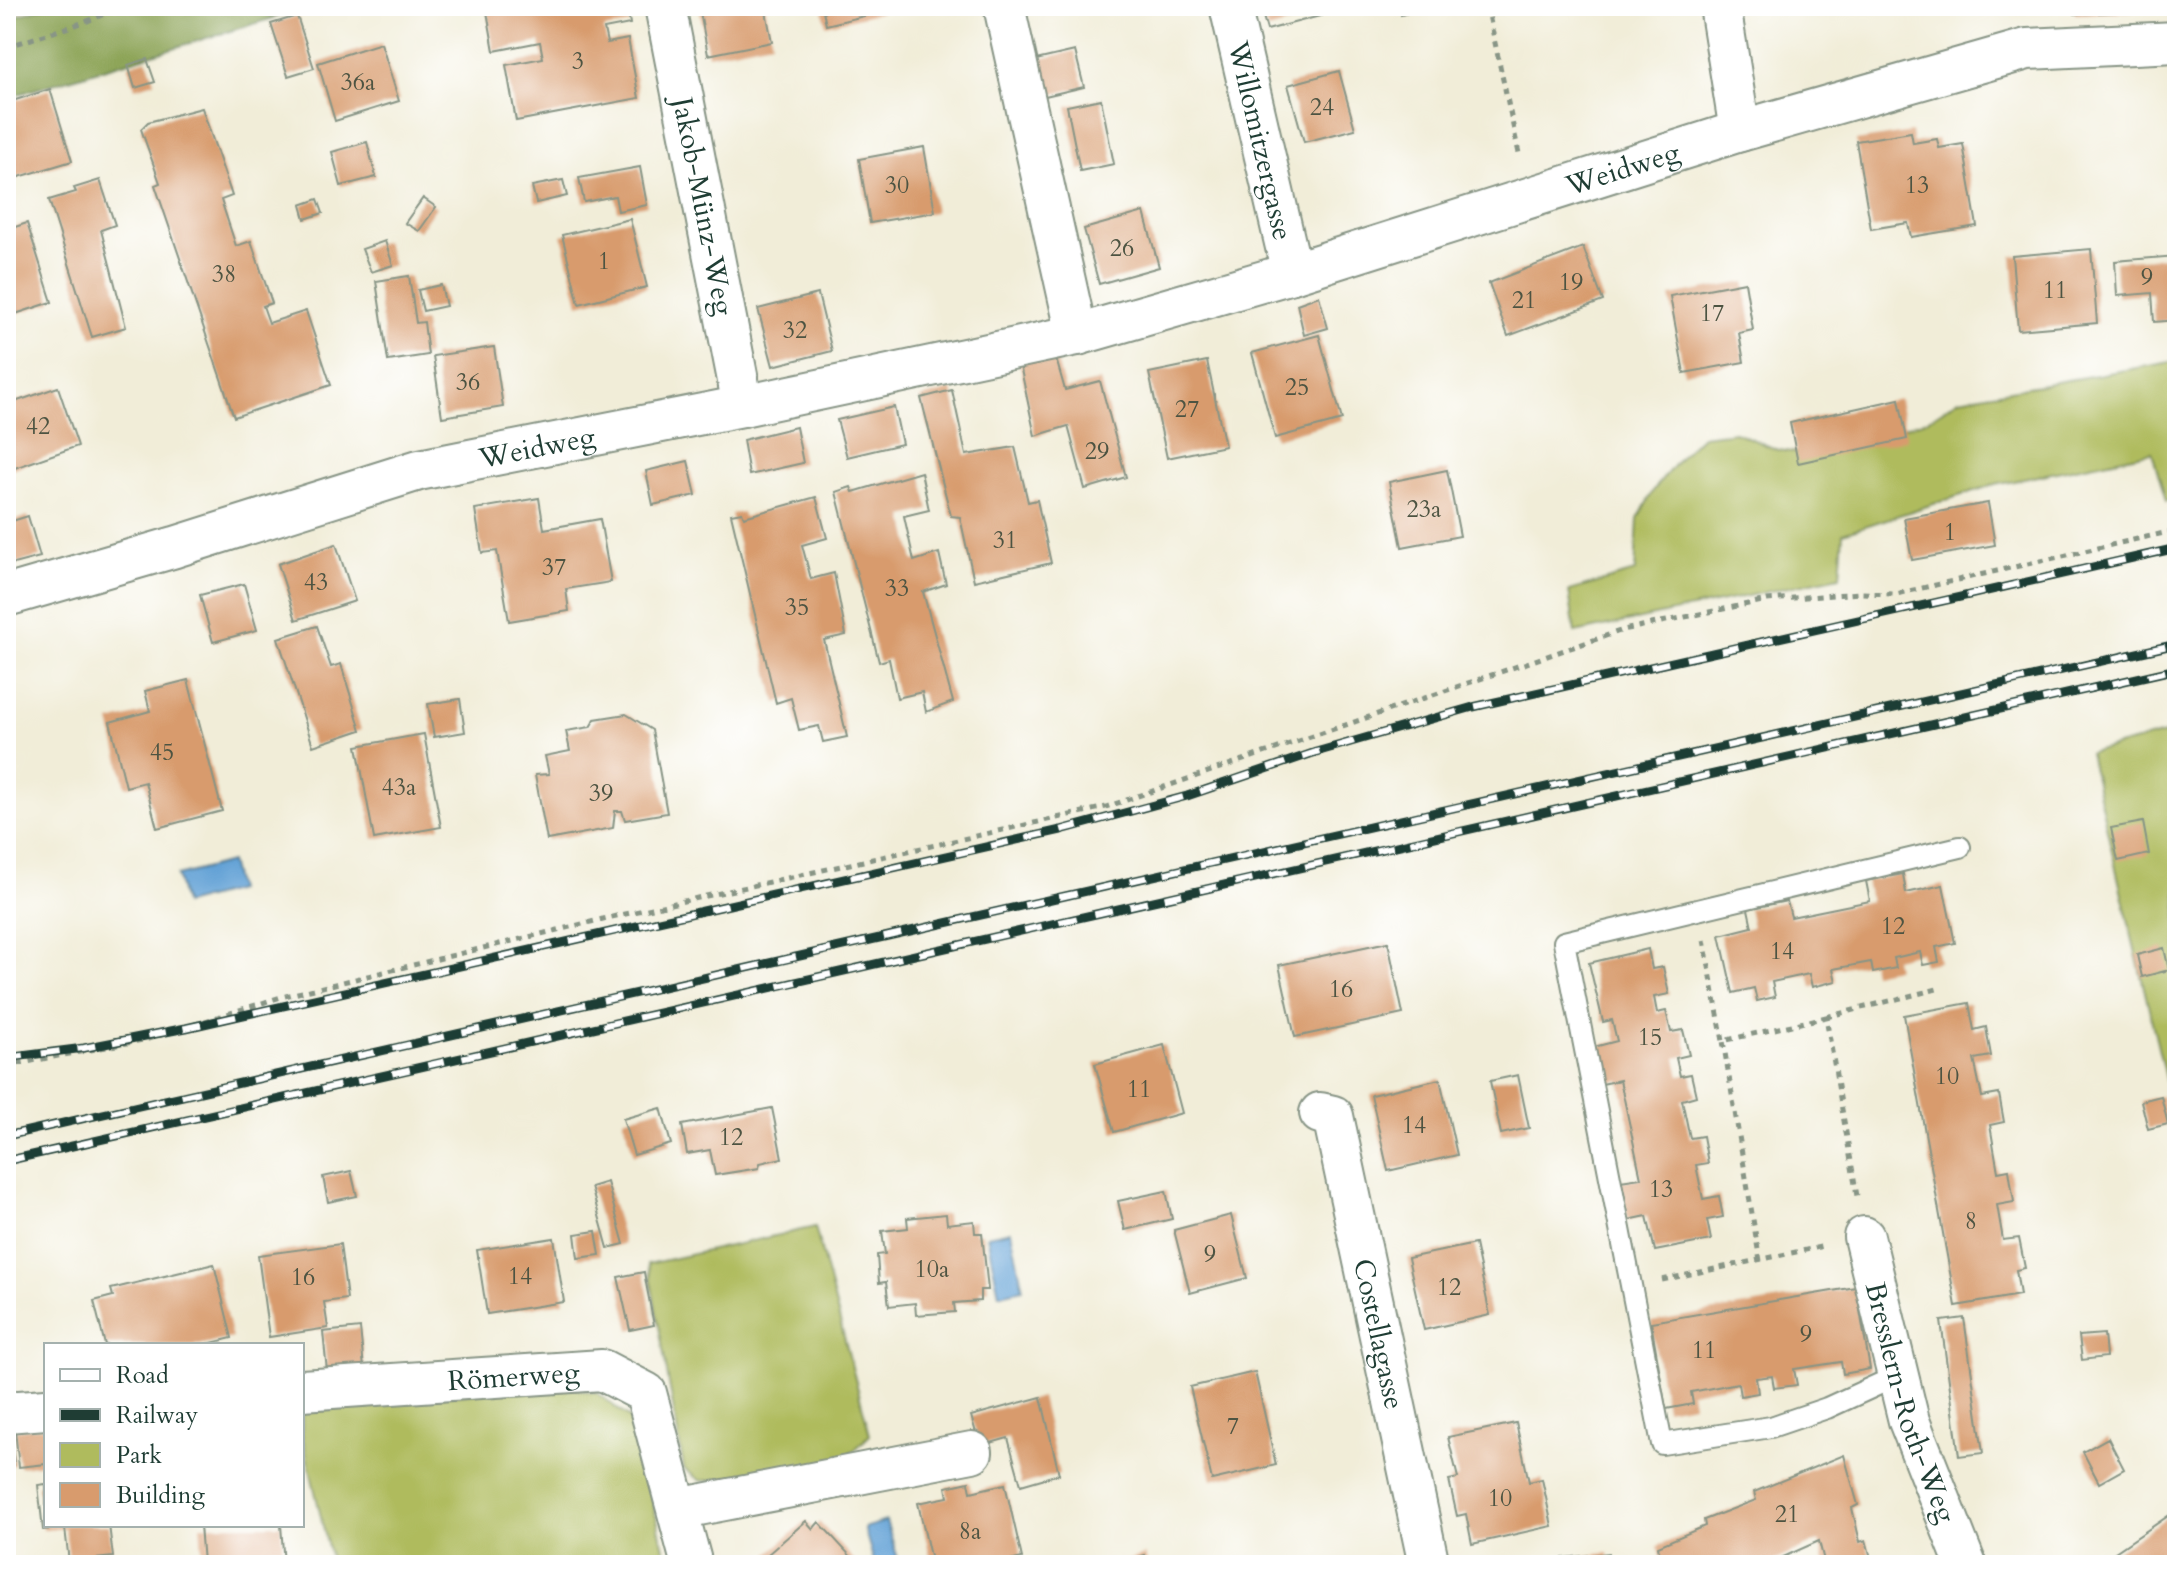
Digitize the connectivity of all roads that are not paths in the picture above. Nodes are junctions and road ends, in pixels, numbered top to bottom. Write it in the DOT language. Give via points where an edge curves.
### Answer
graph roads {
  1 [pos="665,6"];
  2 [pos="1004,6"];
  3 [pos="1230,6"];
  4 [pos="1720,6"];
  5 [pos="2177,42"];
  6 [pos="1740,131"];
  7 [pos="1292,273"];
  8 [pos="1077,335"];
  9 [pos="743,406"];
  10 [pos="6,596"];
  11 [pos="1960,847"];
  12 [pos="1320,1113"];
  13 [pos="1864,1237"];
  14 [pos="1899,1375"];
  15 [pos="304,1390"];
  16 [pos="44,1409"];
  17 [pos="6,1412"];
  18 [pos="972,1452"];
  19 [pos="678,1509"];
  20 [pos="692,1565"];
  21 [pos="1429,1565"];
  22 [pos="1966,1565"];
  1 -- 9 [label="street, Jakob-Münz-Weg"];
  2 -- 8 [label="street"];
  3 -- 7 [label="street, Willomitzergasse"];
  4 -- 6 [label="street"];
  5 -- 6 [label="street, Weidweg" via="2027,49"];
  6 -- 7 [label="street, Weidweg"];
  7 -- 8 [label="street, Weidweg"];
  8 -- 9 [label="street, Weidweg"];
  9 -- 10 [label="street, Weidweg" via="419,470"];
  11 -- 14 [label="lane" via="1564,942 1662,1444 1771,1427"];
  12 -- 21 [label="street, Costellagasse" via="1333,1116"];
  13 -- 14 [label="street, Bresslern-Roth-Weg"];
  14 -- 22 [label="street, Bresslern-Roth-Weg" via="1909,1421"];
  15 -- 19 [label="street, Römerweg" via="602,1370 646,1393"];
  16 -- 17 [label="street"];
  18 -- 19 [label="street"];
  19 -- 20 [label="street, Römerweg"];
}
